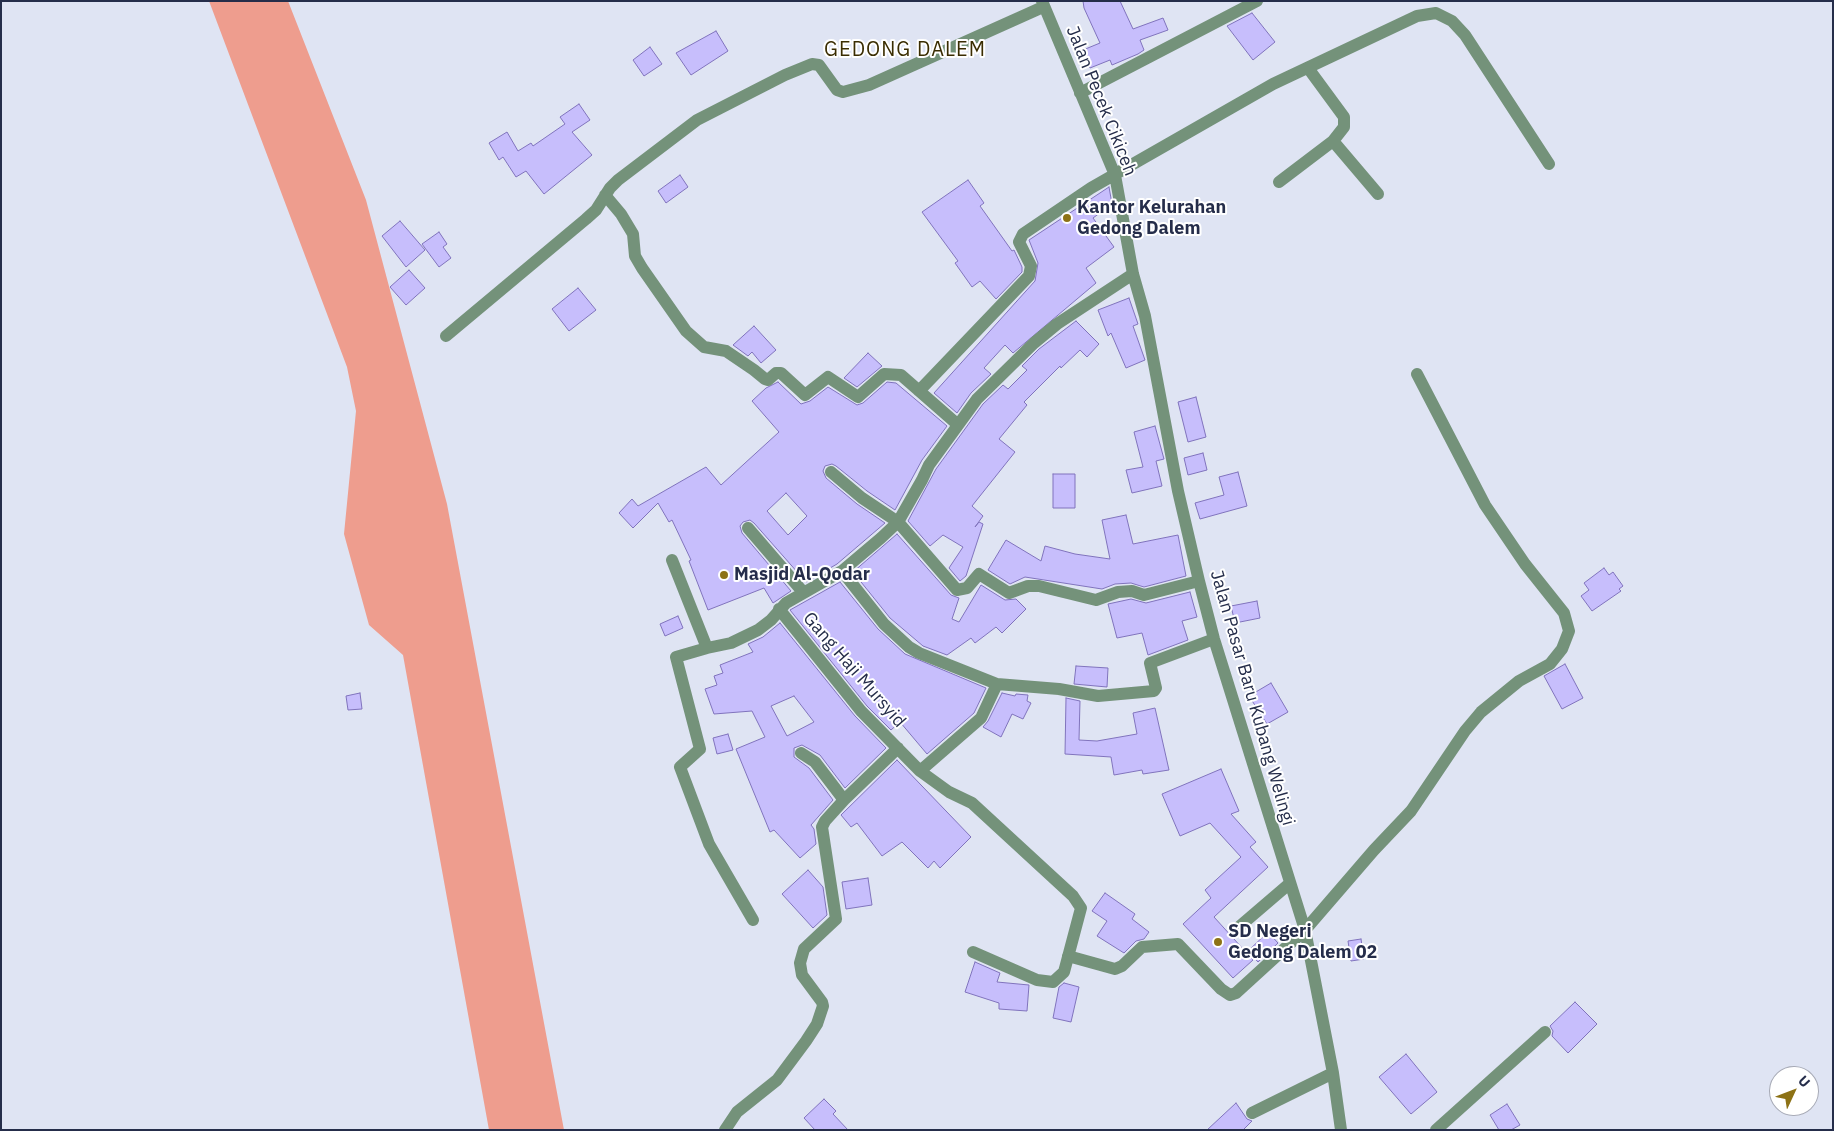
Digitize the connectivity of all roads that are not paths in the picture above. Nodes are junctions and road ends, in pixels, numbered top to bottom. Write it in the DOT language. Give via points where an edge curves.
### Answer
graph roads {
  1 [pos="1257,1"];
  2 [pos="1043,4"];
  3 [pos="1308,68"];
  4 [pos="1080,93"];
  5 [pos="1333,141"];
  6 [pos="1549,164"];
  7 [pos="1115,175"];
  8 [pos="1278,182"];
  9 [pos="1378,194"];
  10 [pos="605,195"];
  11 [pos="1133,274"];
  12 [pos="446,336"];
  13 [pos="1417,374"];
  14 [pos="919,391"];
  15 [pos="957,424"];
  16 [pos="831,472"];
  17 [pos="898,522"];
  18 [pos="748,528"];
  19 [pos="672,560"];
  20 [pos="842,571"];
  21 [pos="1199,581"];
  22 [pos="803,592"];
  23 [pos="780,610"];
  24 [pos="1214,639"];
  25 [pos="707,648"];
  26 [pos="997,684"];
  27 [pos="898,748"];
  28 [pos="801,753"];
  29 [pos="920,771"];
  30 [pos="844,800"];
  31 [pos="1289,884"];
  32 [pos="753,920"];
  33 [pos="1240,926"];
  34 [pos="1305,930"];
  35 [pos="973,952"];
  36 [pos="1068,956"];
  37 [pos="1545,1032"];
  38 [pos="1333,1073"];
  39 [pos="1252,1113"];
  40 [pos="725,1130"];
  41 [pos="1341,1130"];
  42 [pos="1436,1130"];
  1 -- 4 [label="street"];
  2 -- 4 [label="street, Jalan Pecek Cikiceh"];
  2 -- 10 [label="street" via="927,61 849,91 837,90 819,65 812,64 785,75 697,120 630,171"];
  3 -- 5 [label="street" via="1344,117 1344,127"];
  3 -- 6 [label="street" via="1417,16 1436,13 1445,16 1465,35"];
  3 -- 7 [label="street" via="1273,84"];
  4 -- 7 [label="street, Jalan Pecek Cikiceh"];
  5 -- 8 [label="street"];
  5 -- 9 [label="street"];
  7 -- 11 [label="street, Jalan Pecek Cikiceh"];
  7 -- 14 [label="street" via="1023,234 1019,242 1031,266 1029,276"];
  10 -- 12 [label="street" via="596,210 580,225"];
  10 -- 14 [label="street" via="633,234 635,256 642,268 686,331 704,347 726,351 764,380 781,373 805,394 828,377 859,397 884,374 890,373 901,376"];
  11 -- 15 [label="street, Gang Haji Mursyid" via="1034,343 977,399"];
  11 -- 21 [label="street, Jalan Pasar Baru Kubang Welingi" via="1145,316 1178,491"];
  13 -- 34 [label="street" via="1485,505 1525,564 1564,613 1569,631 1562,650 1550,664 1518,681 1481,712 1411,811"];
  14 -- 15 [label="street"];
  15 -- 17 [label="street, Gang Haji Mursyid" via="929,465"];
  16 -- 17 [label="street"];
  17 -- 20 [label="street, Gang Haji Mursyid"];
  17 -- 21 [label="street" via="957,590 967,588 978,574 1008,593 1039,586 1096,600 1118,592 1132,591 1142,596"];
  18 -- 22 [label="street"];
  19 -- 25 [label="street"];
  20 -- 22 [label="street, Gang Haji Mursyid"];
  20 -- 26 [label="street" via="884,624 909,647"];
  21 -- 24 [label="street, Jalan Pasar Baru Kubang Welingi"];
  22 -- 23 [label="street, Gang Haji Mursyid"];
  23 -- 25 [label="street" via="758,630 731,643"];
  23 -- 27 [label="street, Gang Haji Mursyid" via="835,681"];
  24 -- 26 [label="street" via="1150,663 1156,688 1154,692 1098,696"];
  24 -- 31 [label="street, Jalan Pasar Baru Kubang Welingi"];
  25 -- 32 [label="street" via="676,657 700,749 680,767 705,836"];
  26 -- 29 [label="street" via="981,718"];
  27 -- 29 [label="street, Gang Haji Mursyid"];
  27 -- 30 [label="street"];
  28 -- 30 [label="street" via="815,762"];
  29 -- 36 [label="street, Gang Haji Mursyid" via="949,792 972,803 1078,901 1081,914"];
  30 -- 40 [label="street" via="822,827 836,919 804,949 800,963 802,975 822,1002 818,1019 799,1052 777,1080 737,1112"];
  31 -- 33 [label="street"];
  31 -- 34 [label="street, Jalan Pasar Baru Kubang Welingi"];
  34 -- 36 [label="street" via="1230,995 1178,944 1142,947 1115,969"];
  34 -- 38 [label="street, Jalan Pasar Baru Kubang Welingi"];
  35 -- 36 [label="street, Gang Haji Mursyid" via="1038,980 1053,982 1064,972"];
  37 -- 42 [label="street"];
  38 -- 39 [label="street"];
  38 -- 41 [label="street, Jalan Pasar Baru Kubang Welingi"];
}
